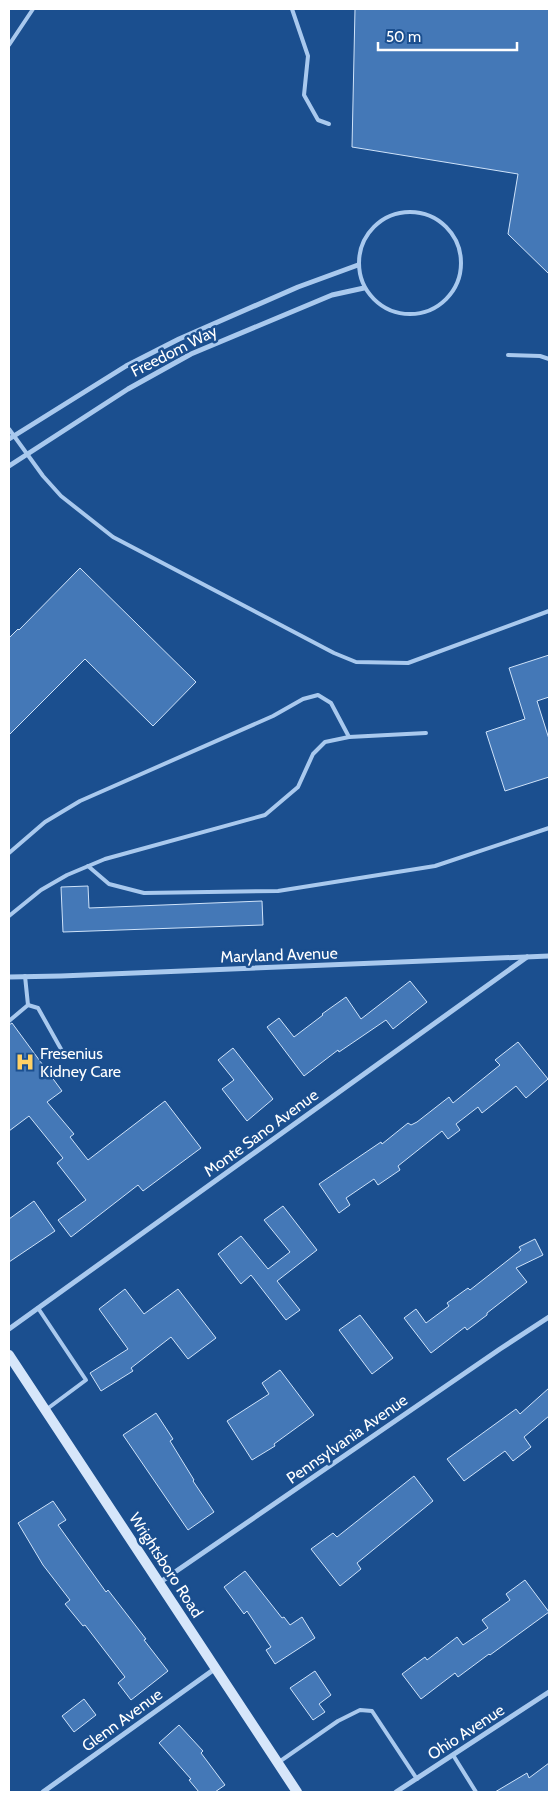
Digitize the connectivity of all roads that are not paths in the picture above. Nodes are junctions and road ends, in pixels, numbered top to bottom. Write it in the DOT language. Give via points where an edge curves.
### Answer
graph roads {
  1 [pos="34,9"];
  2 [pos="292,9"];
  3 [pos="9,45"];
  4 [pos="329,124"];
  5 [pos="358,265"];
  6 [pos="364,288"];
  7 [pos="508,355"];
  8 [pos="549,359"];
  9 [pos="9,428"];
  10 [pos="14,436"];
  11 [pos="9,440"];
  12 [pos="27,454"];
  13 [pos="9,466"];
  14 [pos="549,611"];
  15 [pos="426,733"];
  16 [pos="349,737"];
  17 [pos="549,828"];
  18 [pos="9,853"];
  19 [pos="88,866"];
  20 [pos="9,916"];
  21 [pos="549,956"];
  22 [pos="527,957"];
  23 [pos="25,976"];
  24 [pos="9,977"];
  25 [pos="28,1005"];
  26 [pos="9,1021"];
  27 [pos="66,1058"];
  28 [pos="38,1308"];
  29 [pos="549,1317"];
  30 [pos="9,1329"];
  31 [pos="9,1354"];
  32 [pos="45,1410"];
  33 [pos="160,1583"];
  34 [pos="216,1668"];
  35 [pos="549,1692"];
  36 [pos="453,1755"];
  37 [pos="278,1763"];
  38 [pos="416,1779"];
  39 [pos="43,1792"];
  40 [pos="297,1792"];
  41 [pos="396,1792"];
  42 [pos="476,1792"];
  1 -- 3 [label="lane"];
  2 -- 4 [label="lane" via="308,56 304,95 318,120"];
  5 -- 6 [label="lane"];
  5 -- 6 [label="lane" via="359,252 367,234 396,213 408,211 438,220 451,232 459,248 459,278 448,298 430,311 415,315 398,314 383,308"];
  5 -- 10 [label="street, Freedom Way" via="298,287 180,339 126,366"];
  6 -- 12 [label="street, Freedom Way" via="332,295 191,354 128,389"];
  7 -- 8 [label="lane"];
  9 -- 10 [label="lane"];
  10 -- 11 [label="street, Freedom Way"];
  10 -- 12 [label="lane"];
  12 -- 13 [label="street, Freedom Way"];
  12 -- 14 [label="lane" via="61,496 113,537 356,662 408,663"];
  15 -- 16 [label="lane"];
  16 -- 18 [label="lane" via="331,703 318,695 304,699 273,716 80,801 45,822"];
  16 -- 19 [label="lane" via="325,742 313,754 298,787 265,814"];
  17 -- 19 [label="lane" via="436,866 278,891 144,893 109,884"];
  19 -- 20 [label="lane" via="41,890"];
  21 -- 22 [label="street, Maryland Avenue"];
  22 -- 23 [label="street, Maryland Avenue"];
  22 -- 28 [label="street, Monte Sano Avenue"];
  23 -- 24 [label="street, Maryland Avenue"];
  23 -- 25 [label="lane"];
  25 -- 26 [label="lane"];
  25 -- 27 [label="lane" via="38,1008"];
  28 -- 30 [label="street, Monte Sano Avenue"];
  28 -- 32 [label="lane" via="86,1380"];
  29 -- 33 [label="street, Pennsylvania Avenue"];
  31 -- 32 [label="main road, Wrightsboro Road"];
  32 -- 33 [label="main road, Wrightsboro Road"];
  33 -- 34 [label="main road, Wrightsboro Road"];
  34 -- 37 [label="main road, Wrightsboro Road"];
  34 -- 39 [label="street, Glenn Avenue"];
  35 -- 36 [label="street, Ohio Avenue"];
  36 -- 38 [label="street, Ohio Avenue"];
  36 -- 42 [label="lane"];
  37 -- 38 [label="lane" via="338,1722 360,1710 372,1711"];
  37 -- 40 [label="main road, Wrightsboro Road"];
  38 -- 41 [label="street, Ohio Avenue"];
}
